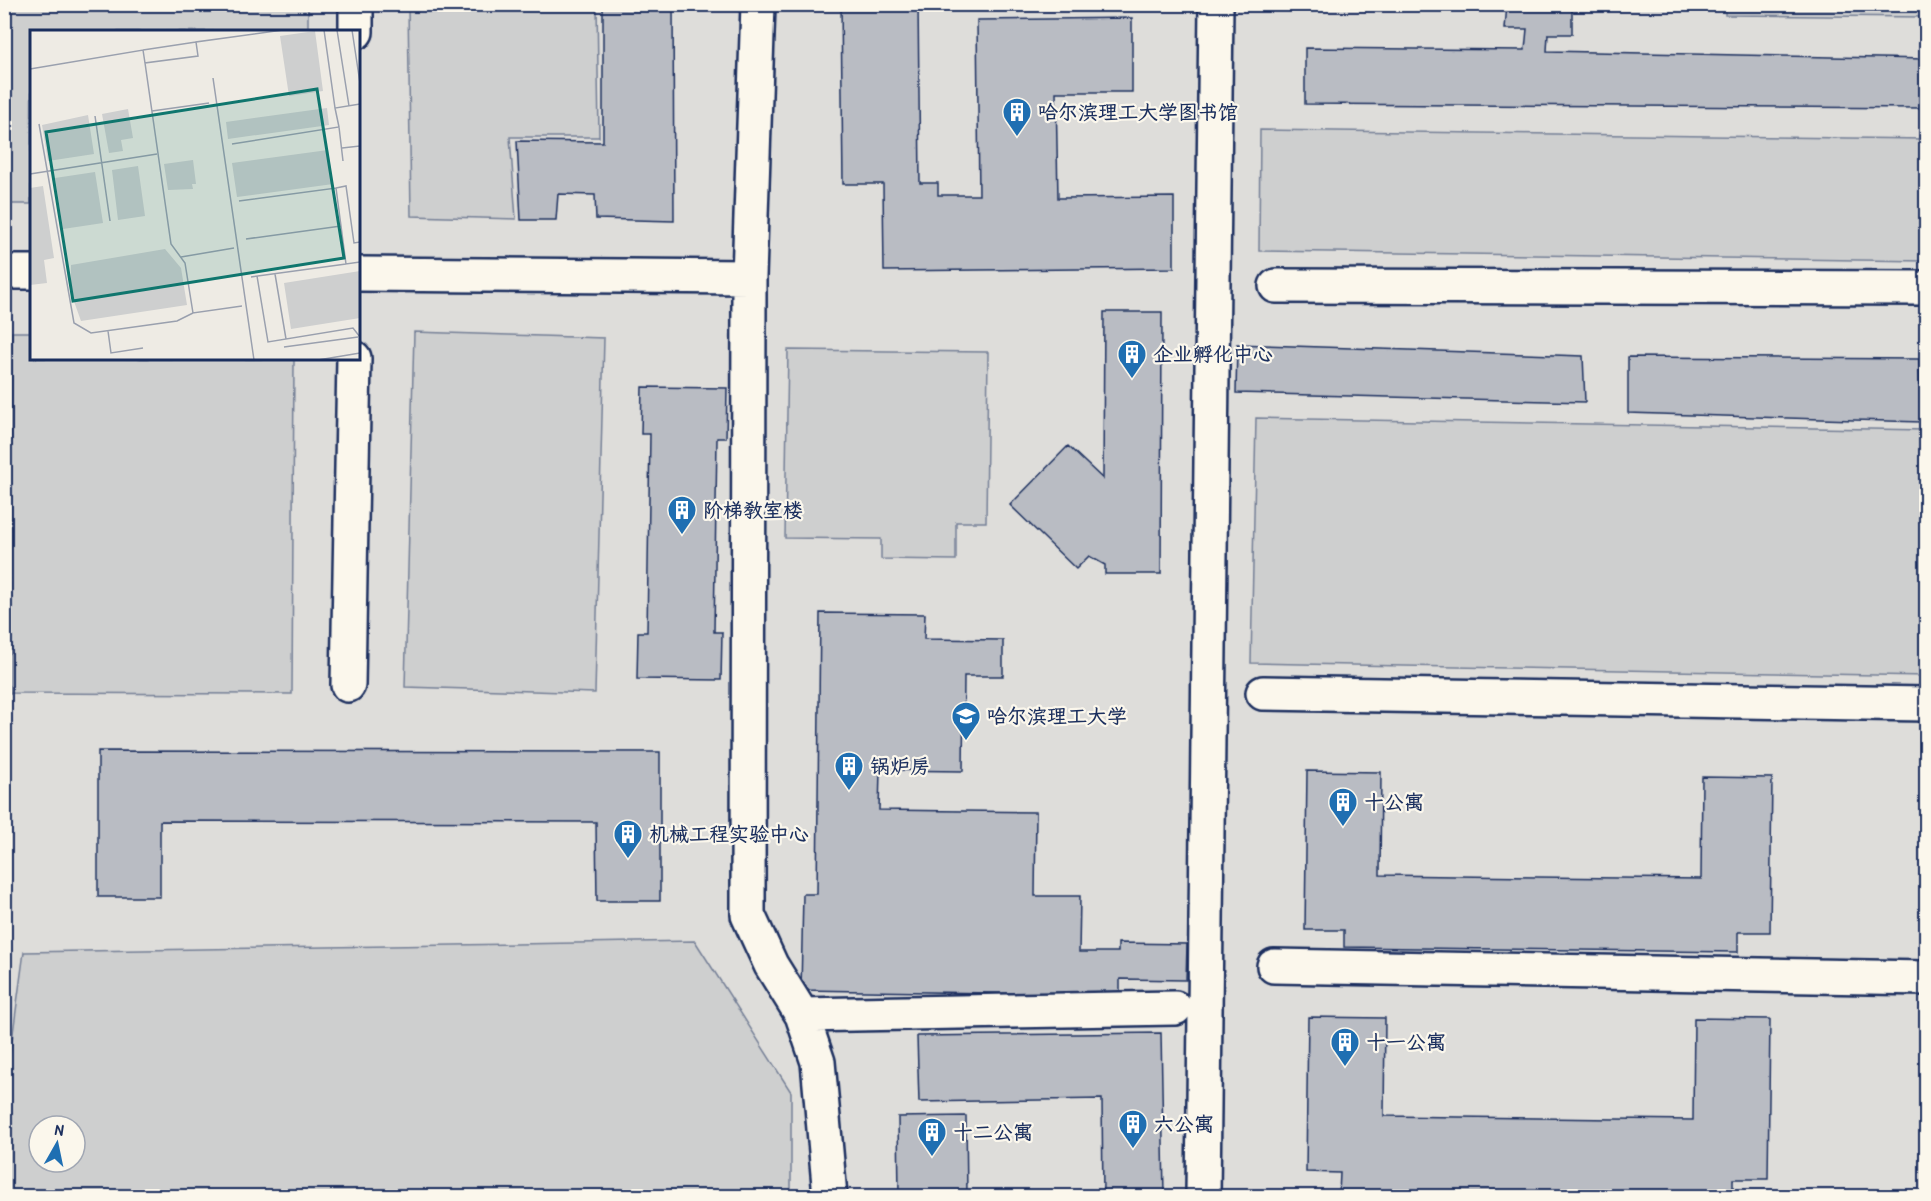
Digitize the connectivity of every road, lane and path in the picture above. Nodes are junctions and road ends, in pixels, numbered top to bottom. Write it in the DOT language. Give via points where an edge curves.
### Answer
graph roads {
  1 [pos="356,4"];
  2 [pos="758,4"];
  3 [pos="1216,4"];
  4 [pos="356,30"];
  5 [pos="4,272"];
  6 [pos="30,272"];
  7 [pos="360,274"];
  8 [pos="749,277"];
  9 [pos="1276,286"];
  10 [pos="1926,288"];
  11 [pos="354,360"];
  12 [pos="348,685"];
  13 [pos="1263,693"];
  14 [pos="1926,704"];
  15 [pos="1274,966"];
  16 [pos="1926,978"];
  17 [pos="1175,1008"];
  18 [pos="802,1015"];
  19 [pos="830,1197"];
  20 [pos="1203,1197"];
  1 -- 4 [label="street"];
  2 -- 8 [label="street"];
  3 -- 20 [label="street"];
  5 -- 6 [label="street"];
  7 -- 8 [label="street"];
  8 -- 18 [label="street" via="748,915 771,965"];
  9 -- 10 [label="street"];
  11 -- 12 [label="street"];
  13 -- 14 [label="street"];
  15 -- 16 [label="street"];
  17 -- 18 [label="street"];
  18 -- 19 [label="street" via="818,1062"];
}
